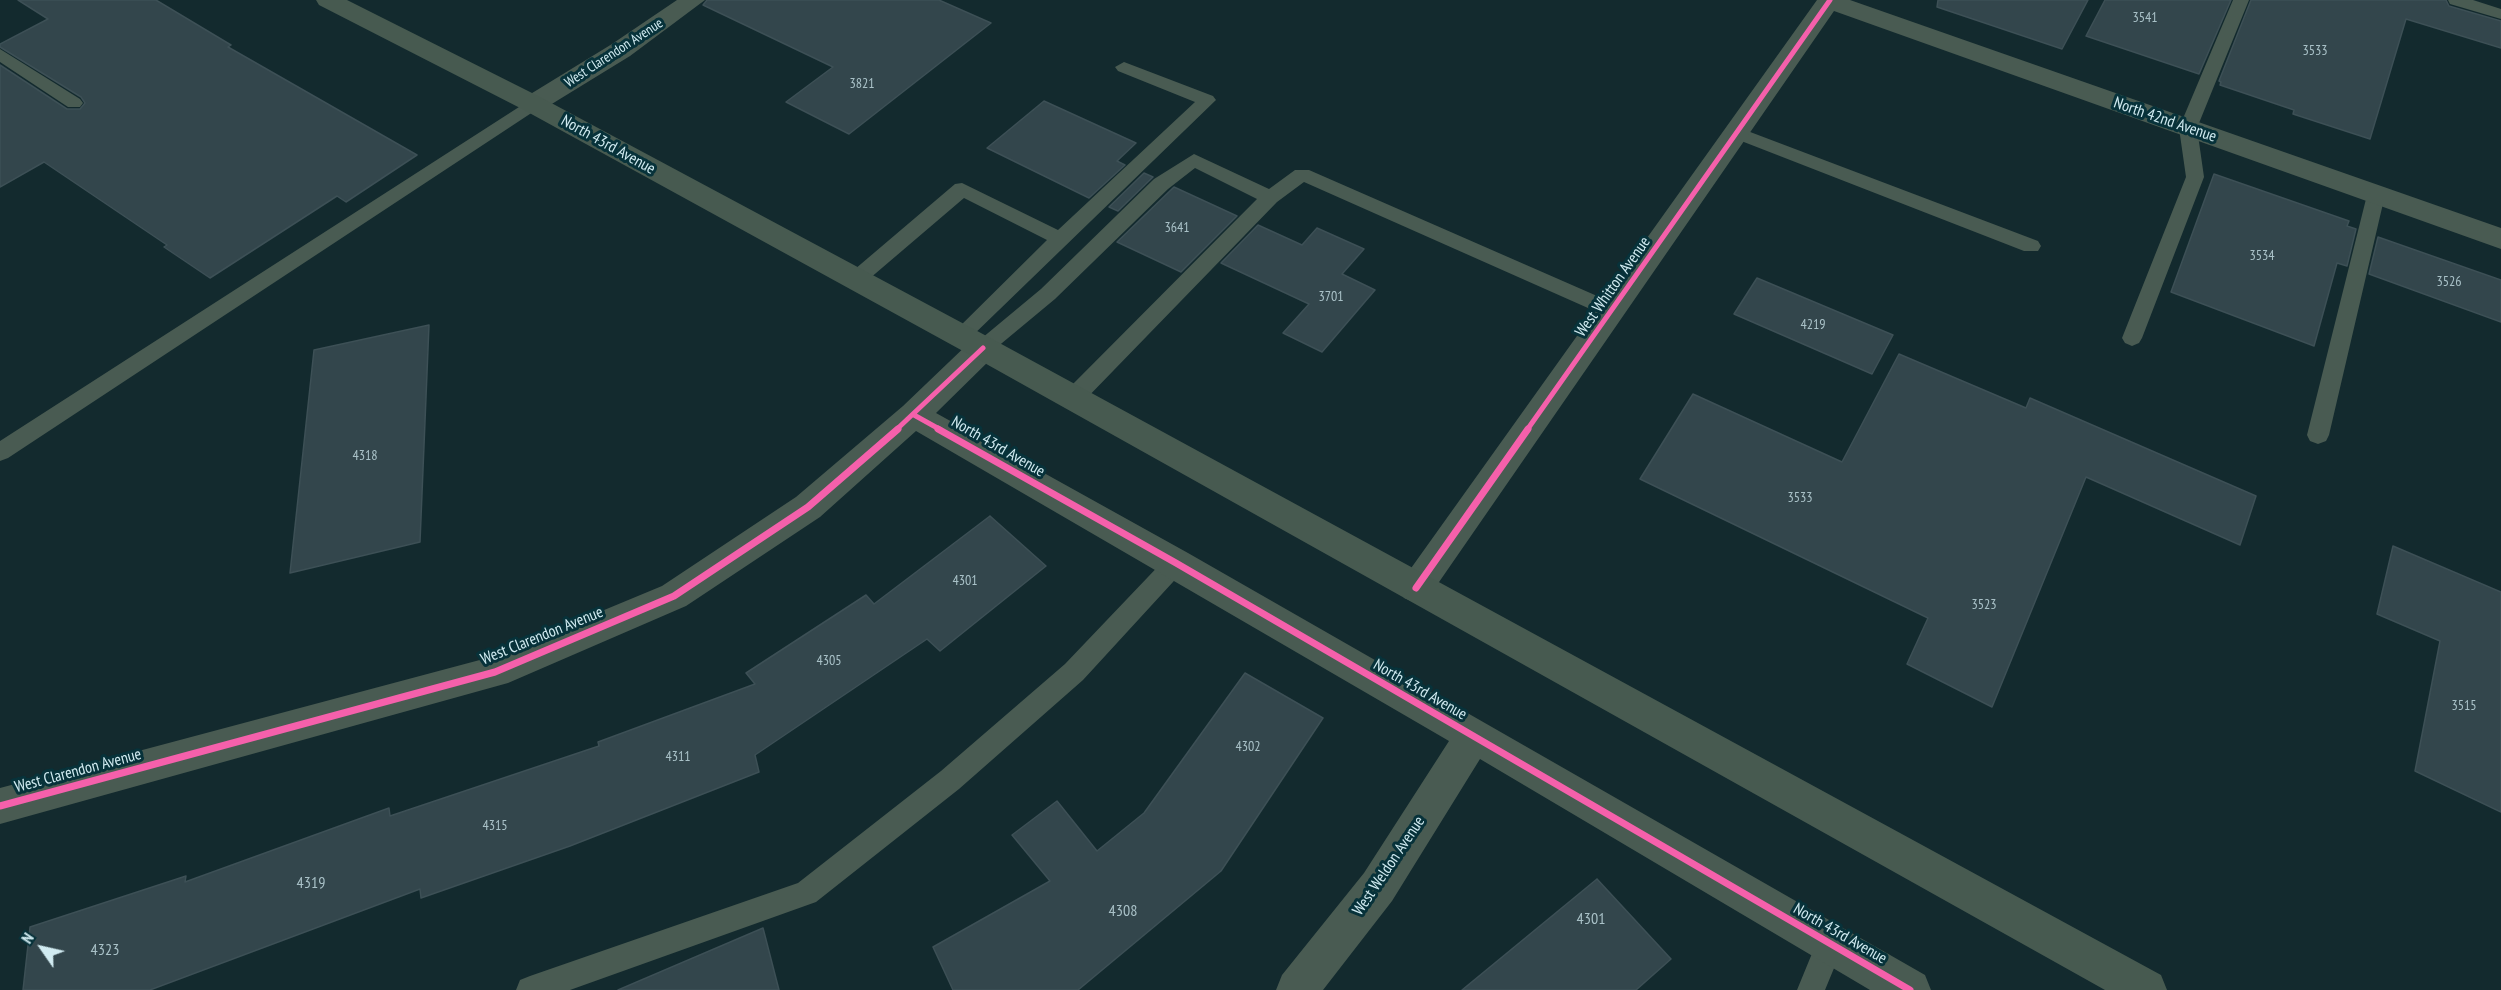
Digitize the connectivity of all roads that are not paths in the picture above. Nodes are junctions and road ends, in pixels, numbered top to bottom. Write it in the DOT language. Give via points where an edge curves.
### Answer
graph roads {
  1 [pos="328,0"];
  2 [pos="693,0"];
  3 [pos="2241,0"];
  4 [pos="2456,0"];
  5 [pos="1830,1"];
  6 [pos="2501,14"];
  7 [pos="0,54"];
  8 [pos="1124,67"];
  9 [pos="74,103"];
  10 [pos="533,104"];
  11 [pos="2187,128"];
  12 [pos="1737,133"];
  13 [pos="2376,195"];
  14 [pos="1270,197"];
  15 [pos="1060,239"];
  16 [pos="2501,239"];
  17 [pos="2031,246"];
  18 [pos="855,280"];
  19 [pos="1612,310"];
  20 [pos="2132,338"];
  21 [pos="971,342"];
  22 [pos="1073,398"];
  23 [pos="914,415"];
  24 [pos="2318,435"];
  25 [pos="0,452"];
  26 [pos="1176,563"];
  27 [pos="1416,588"];
  28 [pos="1473,737"];
  29 [pos="0,806"];
  30 [pos="1830,944"];
  31 [pos="530,990"];
  32 [pos="1297,990"];
  33 [pos="1811,990"];
  34 [pos="1910,990"];
  35 [pos="2146,990"];
  1 -- 10 [label="main road, North 43rd Avenue"];
  2 -- 10 [label="street, West Clarendon Avenue"];
  3 -- 11 [label="lane"];
  4 -- 6 [label="lane"];
  5 -- 11 [label="street, North 42nd Avenue"];
  5 -- 12 [label="street, West Whitton Avenue"];
  7 -- 9 [label="lane"];
  8 -- 15 [label="lane" via="1206,100"];
  10 -- 18 [label="main road, North 43rd Avenue"];
  10 -- 25 [label="lane"];
  11 -- 13 [label="street, North 42nd Avenue"];
  11 -- 20 [label="lane" via="2195,177"];
  12 -- 17 [label="lane"];
  12 -- 19 [label="street, West Whitton Avenue"];
  13 -- 16 [label="street, North 42nd Avenue"];
  13 -- 24 [label="lane"];
  14 -- 19 [label="lane" via="1302,174"];
  14 -- 21 [label="lane" via="1194,160 1161,184 1048,294"];
  14 -- 22 [label="lane"];
  15 -- 18 [label="lane" via="962,189"];
  15 -- 21 [label="lane"];
  18 -- 21 [label="main road, North 43rd Avenue"];
  19 -- 27 [label="street, West Whitton Avenue"];
  21 -- 22 [label="main road, North 43rd Avenue"];
  21 -- 23 [label="street, West Clarendon Avenue"];
  22 -- 27 [label="main road, North 43rd Avenue"];
  23 -- 26 [label="street, North 43rd Avenue"];
  23 -- 29 [label="street, West Clarendon Avenue" via="808,507 674,596 495,672"];
  26 -- 28 [label="street, North 43rd Avenue"];
  26 -- 31 [label="lane" via="1074,672 950,780 806,893"];
  27 -- 35 [label="main road, North 43rd Avenue"];
  28 -- 30 [label="street, North 43rd Avenue"];
  28 -- 32 [label="street, West Weldon Avenue" via="1378,886"];
  30 -- 33 [label="lane"];
  30 -- 34 [label="street, North 43rd Avenue"];
}
